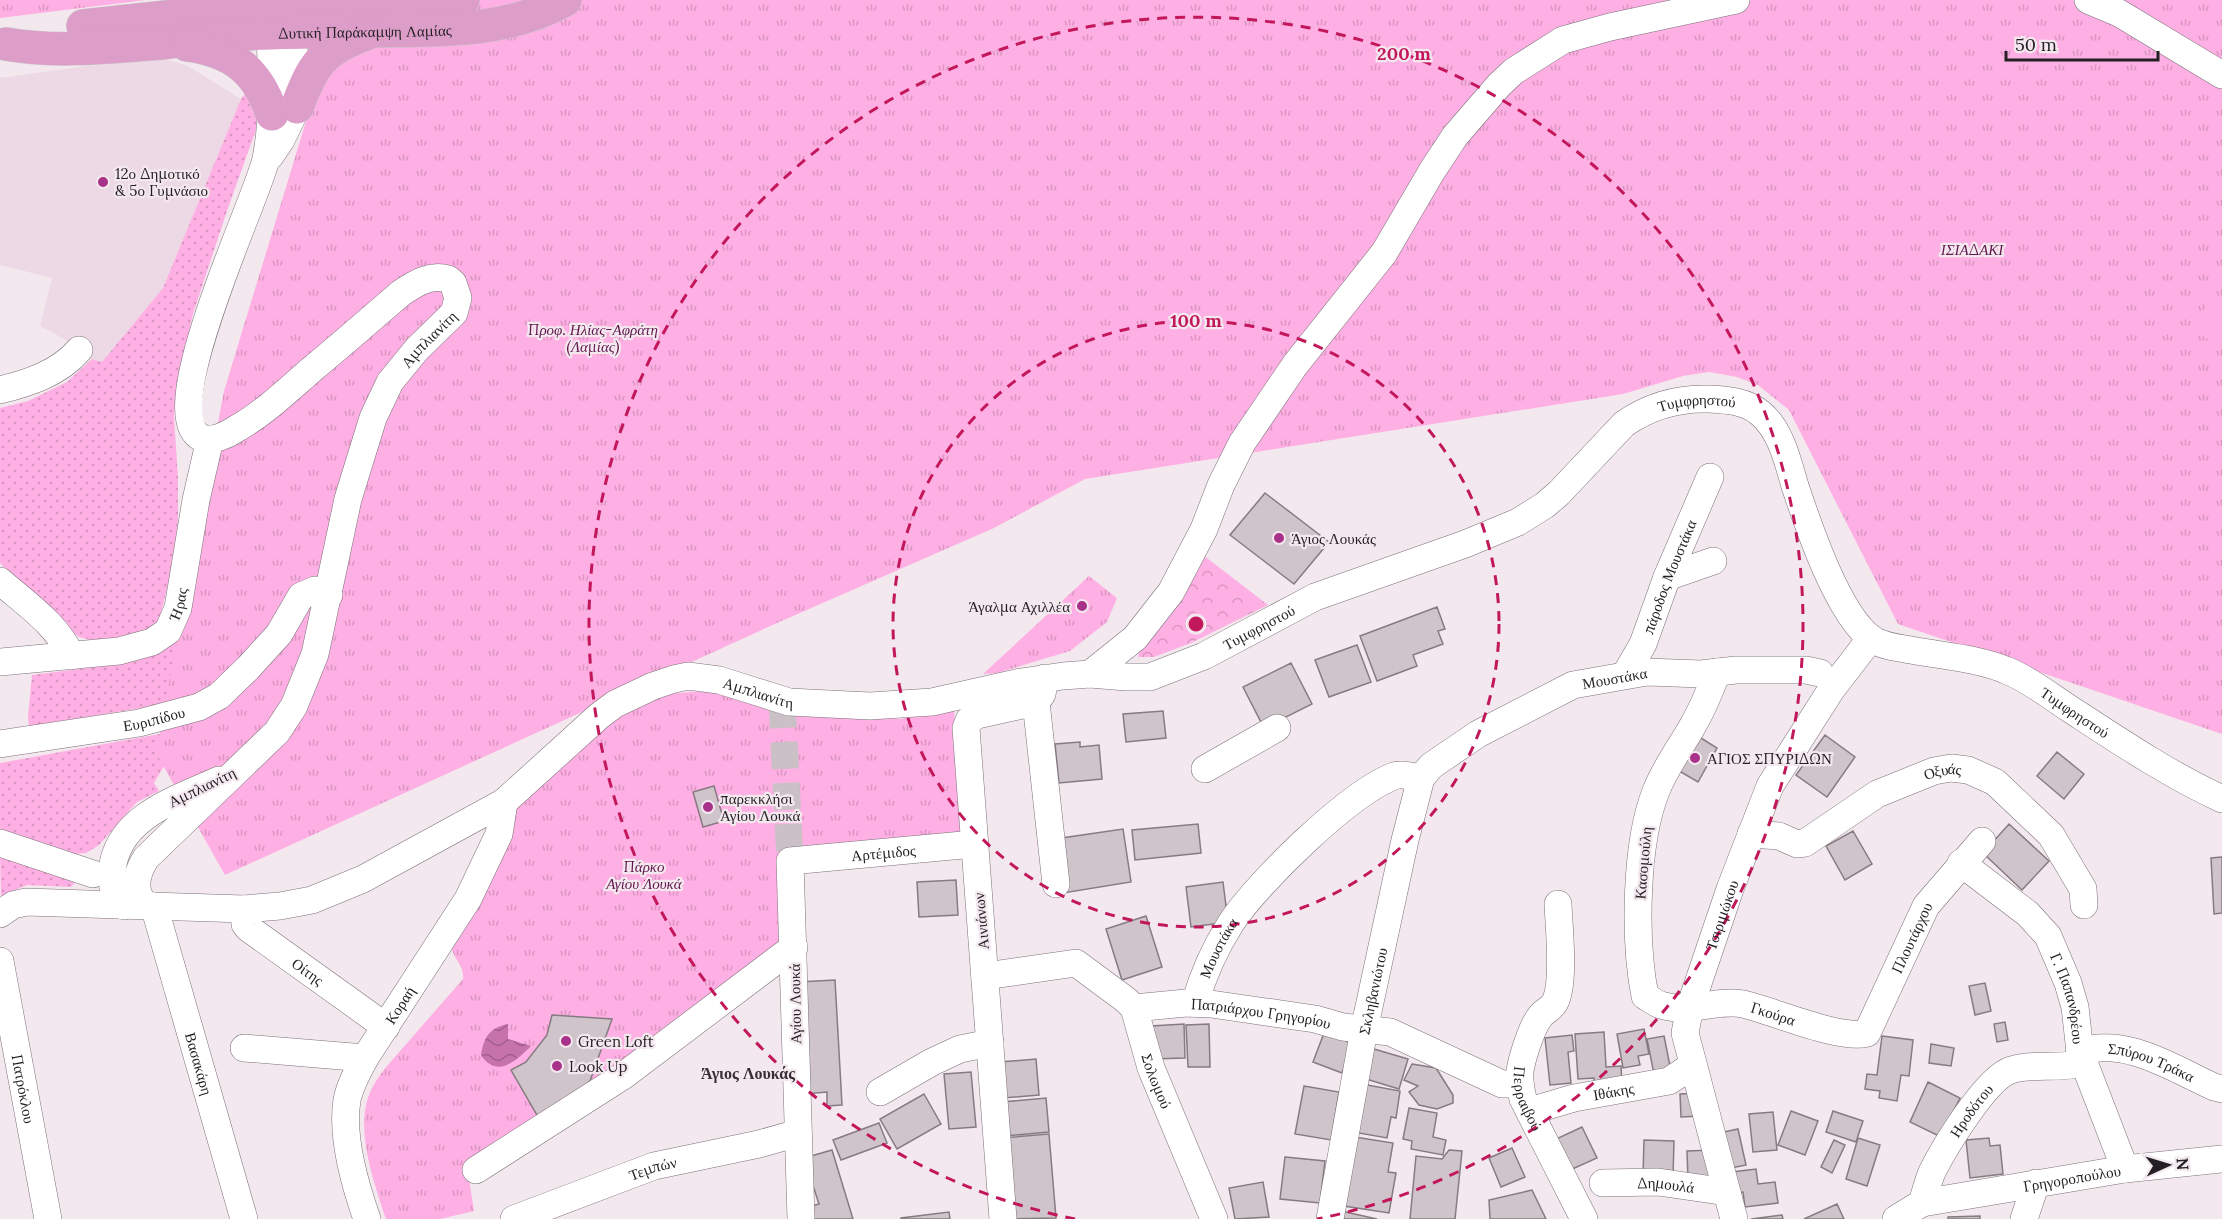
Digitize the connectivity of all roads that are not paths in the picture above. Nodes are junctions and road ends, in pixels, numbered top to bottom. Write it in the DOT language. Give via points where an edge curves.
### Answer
graph roads {
  1 [pos="463,0"];
  2 [pos="565,0"];
  3 [pos="1736,0"];
  4 [pos="2088,0"];
  5 [pos="280,17"];
  6 [pos="373,31"];
  7 [pos="162,43"];
  8 [pos="3,44"];
  9 [pos="2222,75"];
  10 [pos="284,111"];
  11 [pos="79,350"];
  12 [pos="0,390"];
  13 [pos="210,439"];
  14 [pos="1710,477"];
  15 [pos="1713,561"];
  16 [pos="1667,577"];
  17 [pos="0,581"];
  18 [pos="329,595"];
  19 [pos="279,634"];
  20 [pos="1871,638"];
  21 [pos="315,654"];
  22 [pos="71,656"];
  23 [pos="0,662"];
  24 [pos="1717,672"];
  25 [pos="1820,673"];
  26 [pos="1090,674"];
  27 [pos="1625,675"];
  28 [pos="1048,685"];
  29 [pos="1277,728"];
  30 [pos="0,744"];
  31 [pos="1205,769"];
  32 [pos="1426,772"];
  33 [pos="236,773"];
  34 [pos="2222,799"];
  35 [pos="504,802"];
  36 [pos="1751,834"];
  37 [pos="1982,841"];
  38 [pos="0,843"];
  39 [pos="974,843"];
  40 [pos="114,854"];
  41 [pos="790,861"];
  42 [pos="1961,863"];
  43 [pos="93,874"];
  44 [pos="1056,884"];
  45 [pos="55,902"];
  46 [pos="1558,904"];
  47 [pos="2084,905"];
  48 [pos="142,906"];
  49 [pos="244,909"];
  50 [pos="0,914"];
  51 [pos="794,947"];
  52 [pos="0,965"];
  53 [pos="985,976"];
  54 [pos="1645,996"];
  55 [pos="1196,1003"];
  56 [pos="1690,1007"];
  57 [pos="1134,1008"];
  58 [pos="386,1027"];
  59 [pos="1364,1030"];
  60 [pos="1855,1035"];
  61 [pos="990,1043"];
  62 [pos="244,1048"];
  63 [pos="2080,1052"];
  64 [pos="365,1058"];
  65 [pos="1693,1065"];
  66 [pos="1520,1084"];
  67 [pos="2222,1089"];
  68 [pos="880,1092"];
  69 [pos="1530,1111"];
  70 [pos="798,1133"];
  71 [pos="2222,1159"];
  72 [pos="2125,1169"];
  73 [pos="476,1170"];
  74 [pos="1603,1183"];
  75 [pos="2037,1183"];
  76 [pos="1726,1192"];
  77 [pos="1922,1203"];
  78 [pos="48,1219"];
  79 [pos="244,1219"];
  80 [pos="367,1219"];
  81 [pos="514,1219"];
  82 [pos="801,1219"];
  83 [pos="1003,1219"];
  84 [pos="1214,1219"];
  85 [pos="1330,1219"];
  86 [pos="1584,1219"];
  87 [pos="1734,1219"];
  88 [pos="1896,1219"];
  89 [pos="2024,1219"];
  1 -- 5 [label="main road, Δυτική Παράκαμψη Λαμίας" via="388,3"];
  2 -- 6 [label="main road, Δυτική Παράκαμψη Λαμίας" via="516,20 474,28"];
  3 -- 26 [label="street" via="1570,37 1514,71 1499,85 1455,136 1394,239 1295,365 1242,443 1171,592 1135,638"];
  4 -- 9 [label="street" via="2119,13"];
  5 -- 6 [label="main road, Δυτική Παράκαμψη Λαμίας"];
  5 -- 7 [label="main road, Δυτική Παράκαμψη Λαμίας" via="220,35"];
  5 -- 8 [label="main road" via="166,17 57,29"];
  5 -- 10 [label="street"];
  6 -- 10 [label="main road" via="339,44 324,56"];
  7 -- 8 [label="main road" via="36,49"];
  7 -- 10 [label="main road" via="217,51 233,59"];
  10 -- 13 [label="street" via="281,140 265,161 209,315 189,386 192,427 202,438"];
  11 -- 12 [label="street" via="52,371"];
  13 -- 18 [label="street, Αμπλιανίτη" via="237,429 271,405 414,284 434,277 453,283 458,298 454,313 390,382 373,418 348,499"];
  13 -- 22 [label="street, Ήρας" via="178,608 168,631 160,639 133,648"];
  14 -- 16 [label="street, πάροδος Μουστάκα"];
  15 -- 16 [label="street"];
  16 -- 27 [label="street, πάροδος Μουστάκα" via="1647,635"];
  17 -- 22 [label="street" via="55,630"];
  18 -- 19 [label="street, Ευριπίδου" via="315,590 301,596"];
  18 -- 21 [label="street, Αμπλιανίτη"];
  19 -- 21 [label="street" via="299,632 309,640"];
  19 -- 30 [label="street, Ευριπίδου" via="226,690 199,707 140,723"];
  20 -- 26 [label="street, Τυμφρηστού" via="1843,601 1817,550 1773,427 1745,405 1703,399 1662,405 1633,418 1545,505 1504,528 1315,597 1189,664 1150,677"];
  20 -- 34 [label="street, Τυμφρηστού" via="1887,645 2010,671 2160,766"];
  20 -- 36 [label="street, Τσιριμώκου" via="1831,690 1770,786"];
  21 -- 33 [label="street, Αμπλιανίτη" via="284,723"];
  22 -- 23 [label="street, Ήρας"];
  24 -- 25 [label="street, Μουστάκα"];
  24 -- 27 [label="street, Μουστάκα"];
  24 -- 54 [label="street, Κασομούλη" via="1649,812 1643,839 1638,940"];
  26 -- 28 [label="street, Τυμφρηστού"];
  27 -- 32 [label="street, Μουστάκα" via="1573,685 1478,734"];
  28 -- 35 [label="street, Αμπλιανίτη" via="932,702 870,706 789,702 719,680 688,676 674,679 615,704"];
  28 -- 39 [label="street, Αινιάνων" via="977,715 966,724"];
  28 -- 44 [label="street"];
  29 -- 31 [label="street"];
  32 -- 55 [label="street, Μουστάκα" via="1397,775 1361,794 1281,866 1231,923 1206,972"];
  32 -- 59 [label="street, Σκληβανιώτου" via="1405,840"];
  33 -- 40 [label="street, Αμπλιανίτη" via="154,810 136,824"];
  33 -- 48 [label="street" via="146,858 136,884"];
  35 -- 49 [label="street, Αμπλιανίτη" via="328,895"];
  35 -- 58 [label="street, Κοραή" via="499,834 468,899"];
  36 -- 47 [label="street, Οξυάς" via="1805,843 1887,789 1934,771 1968,770 1995,782 2051,835 2084,889"];
  36 -- 56 [label="street, Τσιριμώκου"];
  37 -- 42 [label="street, Πλουτάρχου"];
  38 -- 43 [label="street"];
  39 -- 41 [label="street, Αρτέμιδος"];
  39 -- 53 [label="street, Αινιάνων"];
  40 -- 43 [label="street, Αμπλιανίτη"];
  40 -- 48 [label="street" via="111,879 117,899"];
  41 -- 51 [label="street, Αγίου Λουκά"];
  42 -- 60 [label="street, Πλουτάρχου" via="1926,906 1872,1027 1867,1033"];
  42 -- 63 [label="street, Γ. Παπανδρέου" via="2028,914 2048,936 2076,1007"];
  43 -- 45 [label="street, Αμπλιανίτη"];
  45 -- 48 [label="street"];
  45 -- 50 [label="street" via="23,902"];
  46 -- 66 [label="street, Περραιβού" via="1556,1001 1537,1020 1520,1070"];
  48 -- 49 [label="street, Αμπλιανίτη"];
  48 -- 79 [label="street, Βασακάρη"];
  49 -- 58 [label="street, Οίτης" via="248,928"];
  51 -- 70 [label="street, Αγίου Λουκά"];
  51 -- 73 [label="street" via="623,1077"];
  52 -- 78 [label="street, Πατρόκλου"];
  53 -- 57 [label="street" via="1077,963"];
  53 -- 61 [label="street, Αινιάνων"];
  54 -- 56 [label="street, Γκούρα" via="1662,1005"];
  55 -- 57 [label="street, Πατριάρχου Γρηγορίου"];
  55 -- 59 [label="street, Πατριάρχου Γρηγορίου" via="1262,1010"];
  56 -- 60 [label="street, Γκούρα" via="1740,1004"];
  56 -- 65 [label="street, Τσιριμώκου" via="1685,1033"];
  57 -- 84 [label="street, Σολωμού" via="1151,1068"];
  58 -- 64 [label="street, Κοραή"];
  59 -- 66 [label="street, Πατριάρχου Γρηγορίου" via="1396,1034 1502,1084"];
  59 -- 85 [label="street, Σκληβανιώτου"];
  61 -- 68 [label="street" via="960,1049"];
  61 -- 83 [label="street, Αινιάνων"];
  62 -- 64 [label="street"];
  63 -- 67 [label="street, Σπύρου Τράκα" via="2093,1047 2128,1051 2151,1057"];
  63 -- 72 [label="street, Γ. Παπανδρέου"];
  63 -- 77 [label="street, Ηροδότου" via="2076,1064 2011,1070 1988,1086 1932,1172"];
  64 -- 80 [label="street, Κοραή" via="347,1101 346,1115 353,1174"];
  65 -- 69 [label="street, Ιθάκης" via="1669,1081 1574,1098"];
  65 -- 76 [label="street, Τσιριμώκου"];
  66 -- 69 [label="street, Περραιβού"];
  69 -- 86 [label="street, Περραιβού"];
  70 -- 81 [label="street, Τεμπών" via="654,1166"];
  70 -- 82 [label="street, Αγίου Λουκά"];
  71 -- 72 [label="street, Γρηγοροπούλου"];
  72 -- 75 [label="street, Γρηγοροπούλου"];
  74 -- 76 [label="street, Δημουλά" via="1658,1182"];
  75 -- 77 [label="street, Γρηγοροπούλου"];
  75 -- 89 [label="street"];
  76 -- 87 [label="street, Τσιριμώκου"];
  77 -- 88 [label="street"];
}
